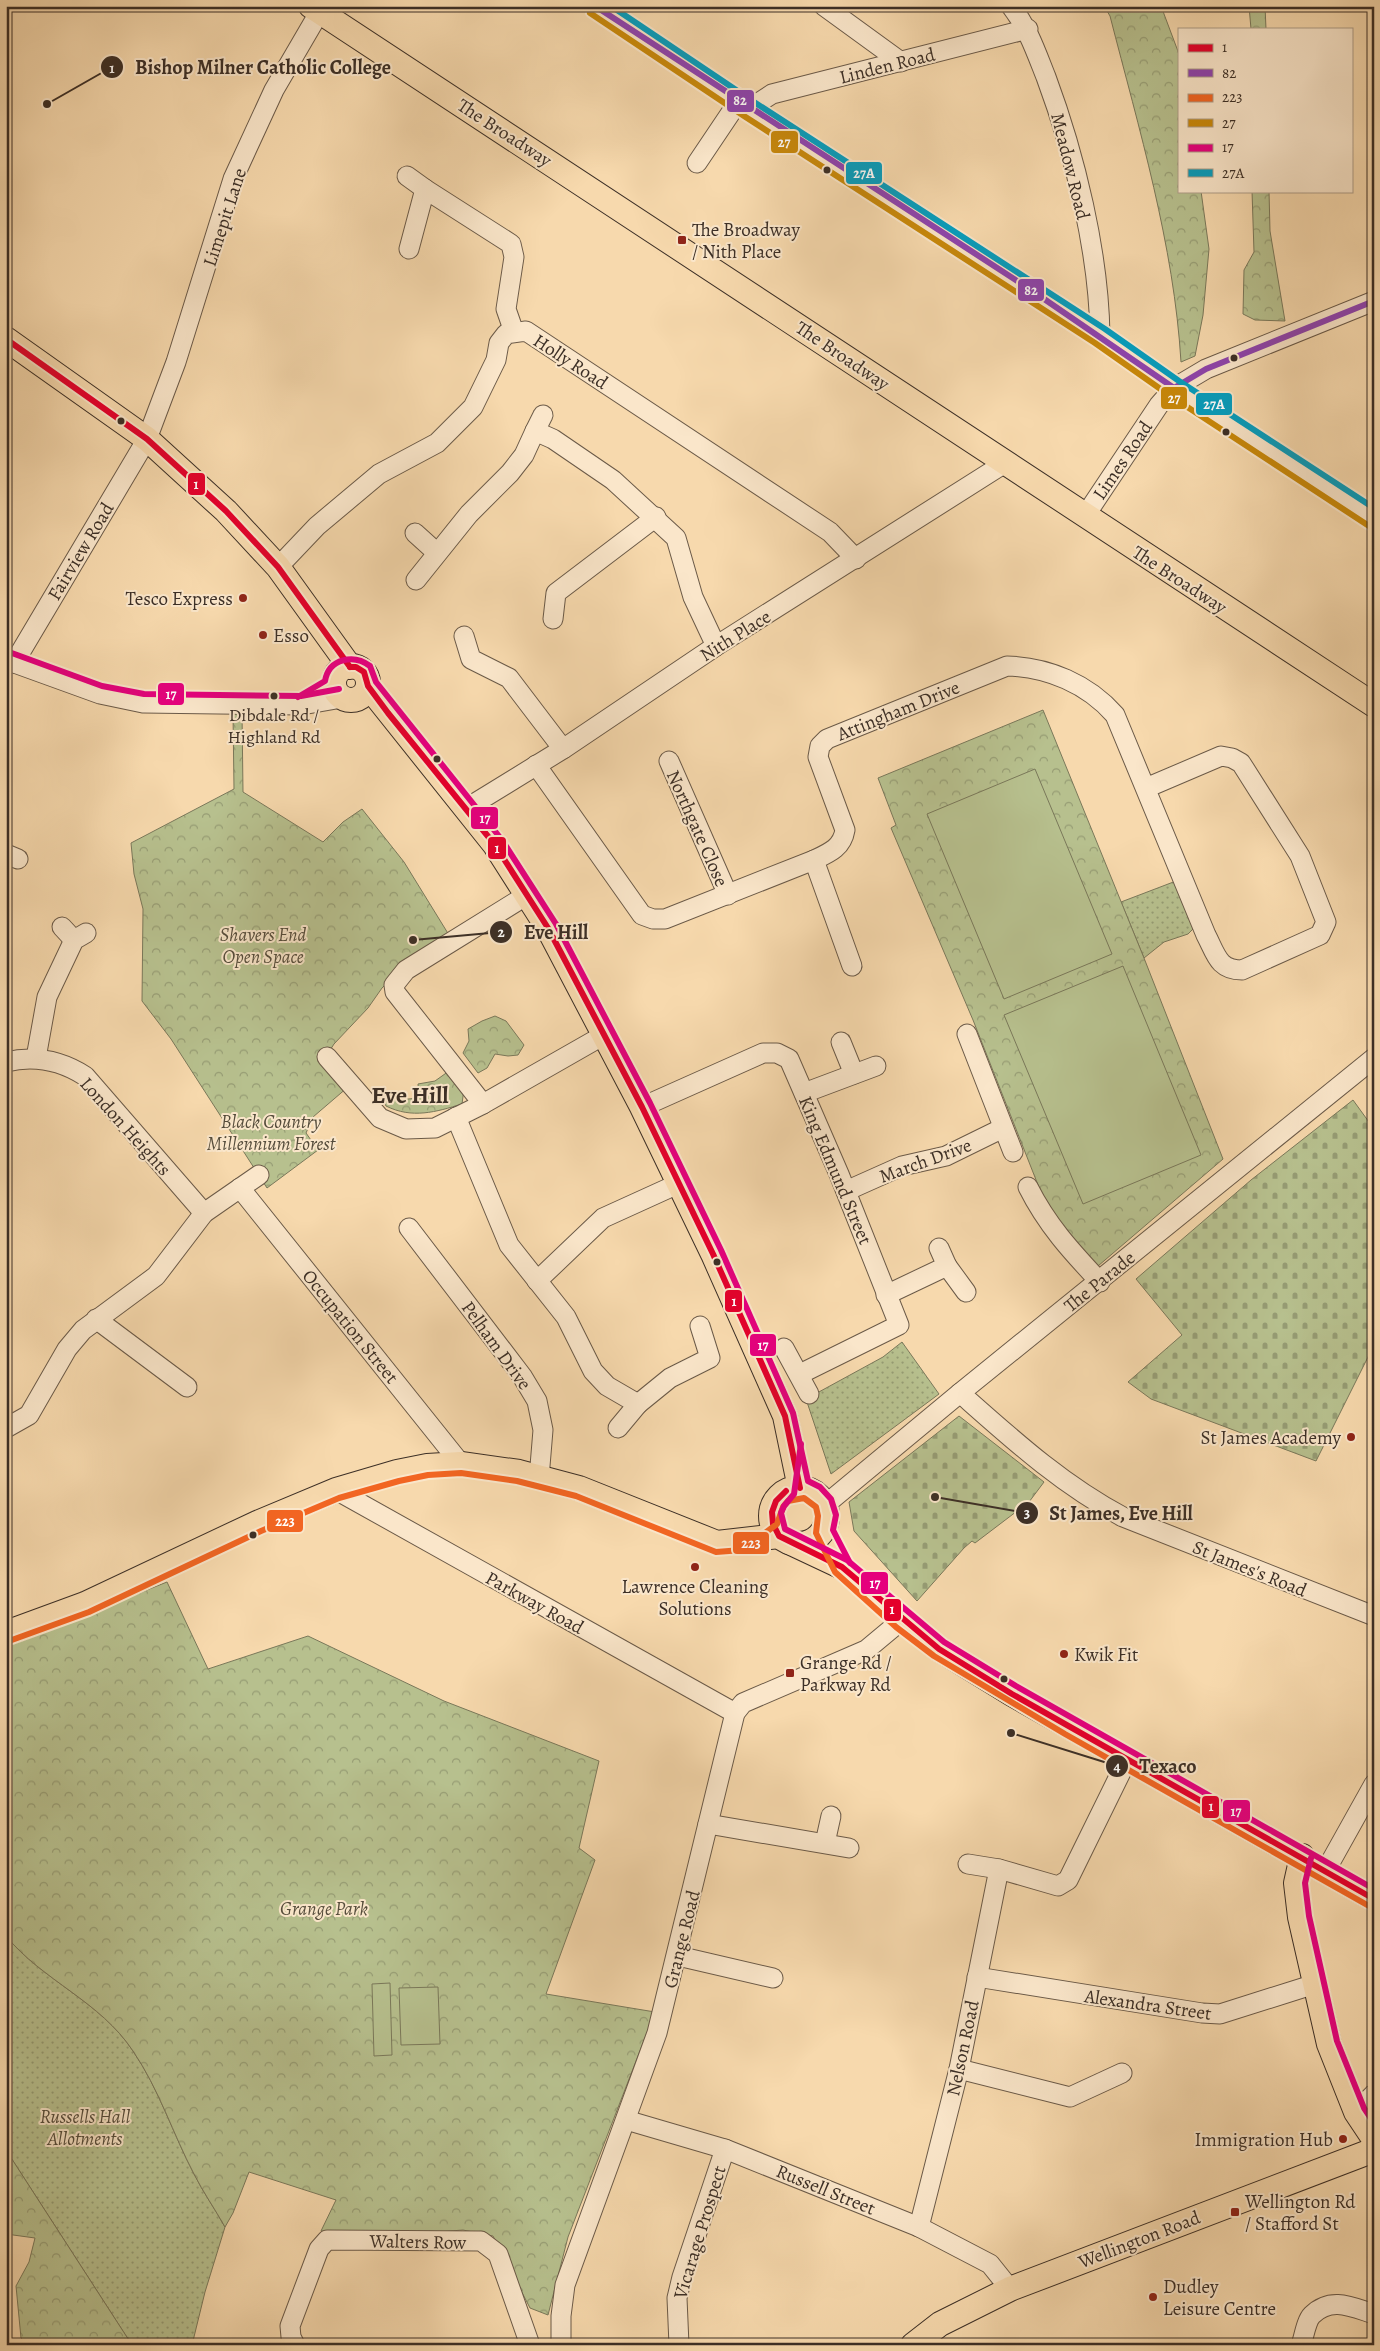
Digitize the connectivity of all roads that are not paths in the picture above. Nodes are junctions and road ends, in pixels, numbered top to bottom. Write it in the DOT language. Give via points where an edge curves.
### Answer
graph roads {
  1 [pos="595,6"];
  2 [pos="824,6"];
  3 [pos="1011,6"];
  4 [pos="318,8"];
  5 [pos="1028,29"];
  6 [pos="901,62"];
  7 [pos="743,105"];
  8 [pos="697,163"];
  9 [pos="407,176"];
  10 [pos="425,190"];
  11 [pos="409,249"];
  12 [pos="1374,301"];
  13 [pos="514,332"];
  14 [pos="1100,336"];
  15 [pos="6,339"];
  16 [pos="1174,388"];
  17 [pos="147,439"];
  18 [pos="1004,463"];
  19 [pos="1085,516"];
  20 [pos="656,517"];
  21 [pos="1374,519"];
  22 [pos="415,533"];
  23 [pos="436,552"];
  24 [pos="856,559"];
  25 [pos="278,567"];
  26 [pos="416,580"];
  27 [pos="554,620"];
  28 [pos="464,636"];
  29 [pos="716,646"];
  30 [pos="10,662"];
  31 [pos="347,679"];
  32 [pos="1374,705"];
  33 [pos="563,749"];
  34 [pos="669,761"];
  35 [pos="536,764"];
  36 [pos="1146,788"];
  37 [pos="467,808"];
  38 [pos="814,860"];
  39 [pos="527,895"];
  40 [pos="728,895"];
  41 [pos="74,934"];
  42 [pos="852,966"];
  43 [pos="967,1034"];
  44 [pos="604,1035"];
  45 [pos="841,1042"];
  46 [pos="328,1057"];
  47 [pos="36,1058"];
  48 [pos="1374,1058"];
  49 [pos="6,1062"];
  50 [pos="876,1066"];
  51 [pos="854,1074"];
  52 [pos="804,1093"];
  53 [pos="483,1104"];
  54 [pos="642,1107"];
  55 [pos="456,1117"];
  56 [pos="1003,1128"];
  57 [pos="1013,1152"];
  58 [pos="259,1175"];
  59 [pos="680,1183"];
  60 [pos="1028,1187"];
  61 [pos="240,1188"];
  62 [pos="846,1191"];
  63 [pos="204,1213"];
  64 [pos="409,1228"];
  65 [pos="939,1248"];
  66 [pos="947,1266"];
  67 [pos="537,1281"];
  68 [pos="1100,1282"];
  69 [pos="966,1292"];
  70 [pos="886,1295"];
  71 [pos="96,1319"];
  72 [pos="700,1326"];
  73 [pos="784,1348"];
  74 [pos="800,1374"];
  75 [pos="187,1387"];
  76 [pos="960,1393"];
  77 [pos="809,1394"];
  78 [pos="638,1404"];
  79 [pos="6,1428"];
  80 [pos="618,1428"];
  81 [pos="462,1464"];
  82 [pos="540,1478"];
  83 [pos="336,1490"];
  84 [pos="793,1490"];
  85 [pos="826,1505"];
  86 [pos="824,1531"];
  87 [pos="781,1532"];
  88 [pos="842,1567"];
  89 [pos="1374,1616"];
  90 [pos="902,1620"];
  91 [pos="6,1633"];
  92 [pos="735,1713"];
  93 [pos="1128,1758"];
  94 [pos="1374,1784"];
  95 [pos="831,1816"];
  96 [pos="708,1824"];
  97 [pos="825,1843"];
  98 [pos="849,1848"];
  99 [pos="1302,1856"];
  100 [pos="968,1864"];
  101 [pos="999,1869"];
  102 [pos="1326,1870"];
  103 [pos="1374,1899"];
  104 [pos="678,1956"];
  105 [pos="977,1977"];
  106 [pos="773,1978"];
  107 [pos="1316,1984"];
  108 [pos="959,2069"];
  109 [pos="1122,2073"];
  110 [pos="1374,2094"];
  111 [pos="1356,2112"];
  112 [pos="626,2120"];
  113 [pos="1374,2139"];
  114 [pos="725,2149"];
  115 [pos="1374,2150"];
  116 [pos="919,2227"];
  117 [pos="1010,2289"];
  118 [pos="1374,2314"];
  119 [pos="293,2341"];
  120 [pos="530,2345"];
  121 [pos="561,2345"];
  122 [pos="679,2345"];
  123 [pos="913,2345"];
  124 [pos="1301,2345"];
  1 -- 7 [label="street"];
  2 -- 6 [label="street"];
  3 -- 5 [label="street, Meadow Road"];
  4 -- 17 [label="street, Limepit Lane" via="274,90 233,179 176,362"];
  4 -- 18 [label="main road, The Broadway"];
  5 -- 6 [label="street, Linden Road"];
  5 -- 14 [label="street, Meadow Road" via="1072,157 1100,308"];
  6 -- 7 [label="street, Linden Road" via="772,94"];
  7 -- 8 [label="street"];
  7 -- 14 [label="street"];
  9 -- 10 [label="street"];
  10 -- 11 [label="street"];
  10 -- 13 [label="street" via="511,244 514,257 506,309"];
  12 -- 16 [label="street, Limes Road" via="1206,369"];
  13 -- 24 [label="street, Holly Road" via="526,331 821,526"];
  13 -- 25 [label="street, Holly Road" via="506,334 499,343 496,360 473,407 437,443 379,474 317,526"];
  14 -- 16 [label="street"];
  15 -- 17 [label="main road"];
  16 -- 19 [label="street, Limes Road" via="1159,405"];
  16 -- 21 [label="street"];
  17 -- 25 [label="main road" via="226,511"];
  17 -- 30 [label="street, Fairview Road"];
  18 -- 19 [label="main road, The Broadway"];
  18 -- 24 [label="street, Nith Place"];
  19 -- 32 [label="main road, The Broadway"];
  20 -- 23 [label="street" via="613,480 553,439 539,423 524,455 510,473"];
  20 -- 27 [label="street" via="556,593"];
  20 -- 29 [label="street" via="676,538 693,597"];
  22 -- 23 [label="street"];
  23 -- 26 [label="street"];
  24 -- 29 [label="street, Nith Place"];
  25 -- 31 [label="main road"];
  28 -- 33 [label="street" via="472,659 508,678"];
  29 -- 33 [label="street, Nith Place"];
  30 -- 31 [label="street" via="100,694 143,703 302,705"];
  31 -- 37 [label="main road" via="388,713"];
  33 -- 35 [label="street, Nith Place"];
  34 -- 40 [label="street, Northgate Close"];
  35 -- 37 [label="street, Nith Place"];
  35 -- 40 [label="street, Attingham Drive" via="642,915 665,920"];
  36 -- 36 [label="street, Attingham Drive" via="1206,935 1222,964 1230,970 1242,970 1320,935 1326,922 1300,856 1241,763 1221,756"];
  36 -- 38 [label="street, Attingham Drive" via="1115,715 1100,698 1042,670 1006,666 827,739 820,746 818,757 844,830 843,839 836,849"];
  37 -- 39 [label="main road"];
  38 -- 40 [label="street, Attingham Drive"];
  38 -- 42 [label="street"];
  39 -- 44 [label="main road"];
  39 -- 53 [label="street" via="406,970 394,985 395,992"];
  41 -- 47 [label="street" via="46,997"];
  43 -- 56 [label="street"];
  44 -- 53 [label="street"];
  44 -- 54 [label="main road"];
  45 -- 51 [label="street"];
  46 -- 55 [label="street" via="380,1118 406,1129 435,1128"];
  47 -- 49 [label="street, London Heights"];
  47 -- 63 [label="street, London Heights" via="72,1068 85,1076"];
  48 -- 68 [label="street, The Parade"];
  50 -- 51 [label="street"];
  51 -- 52 [label="street"];
  52 -- 54 [label="street, King Edmund Street" via="789,1059 777,1053 763,1053"];
  52 -- 62 [label="street, King Edmund Street"];
  53 -- 55 [label="street"];
  54 -- 59 [label="main road"];
  55 -- 67 [label="street" via="509,1245"];
  56 -- 57 [label="street"];
  56 -- 62 [label="street, March Drive" via="946,1156 902,1166"];
  58 -- 61 [label="street"];
  59 -- 67 [label="street" via="603,1218"];
  59 -- 84 [label="main road" via="785,1416 792,1443"];
  60 -- 68 [label="street" via="1056,1235"];
  61 -- 63 [label="street"];
  61 -- 81 [label="street, Occupation Street"];
  62 -- 70 [label="street, King Edmund Street"];
  63 -- 71 [label="street" via="156,1276"];
  64 -- 82 [label="street, Pelham Drive" via="522,1376 537,1401 544,1430"];
  65 -- 66 [label="street"];
  66 -- 69 [label="street"];
  66 -- 70 [label="street"];
  67 -- 78 [label="street" via="566,1317 593,1371 606,1386"];
  68 -- 76 [label="street, The Parade"];
  70 -- 74 [label="street, King Edmund Street" via="899,1326"];
  71 -- 75 [label="street"];
  71 -- 79 [label="street" via="67,1349 29,1415"];
  72 -- 78 [label="street" via="710,1358 670,1378"];
  73 -- 74 [label="street"];
  74 -- 77 [label="street"];
  76 -- 85 [label="street, The Parade"];
  76 -- 89 [label="street, St James's Road" via="1027,1453 1088,1498 1124,1517"];
  78 -- 80 [label="street"];
  81 -- 82 [label="main road" via="490,1466"];
  81 -- 83 [label="main road" via="397,1472"];
  82 -- 87 [label="main road" via="579,1488 717,1542 738,1542"];
  83 -- 91 [label="main road" via="257,1523 85,1604"];
  83 -- 92 [label="street, Parkway Road"];
  84 -- 85 [label="main road" via="812,1490"];
  84 -- 87 [label="main road" via="774,1503"];
  85 -- 86 [label="main road"];
  86 -- 87 [label="main road" via="808,1543"];
  86 -- 88 [label="main road"];
  87 -- 88 [label="main road"];
  88 -- 90 [label="main road"];
  90 -- 92 [label="street" via="866,1650 743,1703"];
  90 -- 93 [label="main road" via="939,1648 1012,1694"];
  92 -- 96 [label="street, Grange Road"];
  93 -- 99 [label="main road"];
  93 -- 101 [label="street" via="1068,1880 1058,1886"];
  94 -- 102 [label="street"];
  95 -- 97 [label="street"];
  96 -- 97 [label="street"];
  96 -- 104 [label="street, Grange Road"];
  97 -- 98 [label="street"];
  99 -- 102 [label="main road"];
  99 -- 107 [label="main road" via="1296,1883 1300,1917"];
  100 -- 101 [label="street"];
  101 -- 105 [label="street, Nelson Road"];
  102 -- 103 [label="main road"];
  104 -- 106 [label="street"];
  104 -- 112 [label="street, Grange Road" via="657,2034"];
  105 -- 107 [label="street, Alexandra Street" via="1220,2014"];
  105 -- 108 [label="street, Nelson Road"];
  107 -- 111 [label="main road" via="1329,2044"];
  108 -- 109 [label="street" via="1070,2097"];
  108 -- 116 [label="street, Nelson Road"];
  110 -- 111 [label="street"];
  111 -- 113 [label="main road"];
  112 -- 114 [label="street, Russell Street"];
  112 -- 121 [label="street, Grange Road" via="565,2285"];
  114 -- 116 [label="street, Russell Street"];
  114 -- 122 [label="street, Vicarage Prospect" via="677,2298"];
  115 -- 117 [label="main road, Wellington Road"];
  116 -- 117 [label="street, Russell Street" via="990,2264"];
  117 -- 123 [label="main road, Wellington Road" via="940,2324"];
  118 -- 124 [label="street" via="1341,2302 1327,2306 1311,2316"];
  119 -- 120 [label="street, Walters Row" via="290,2326 319,2249 328,2240 481,2241 498,2254"];
}
